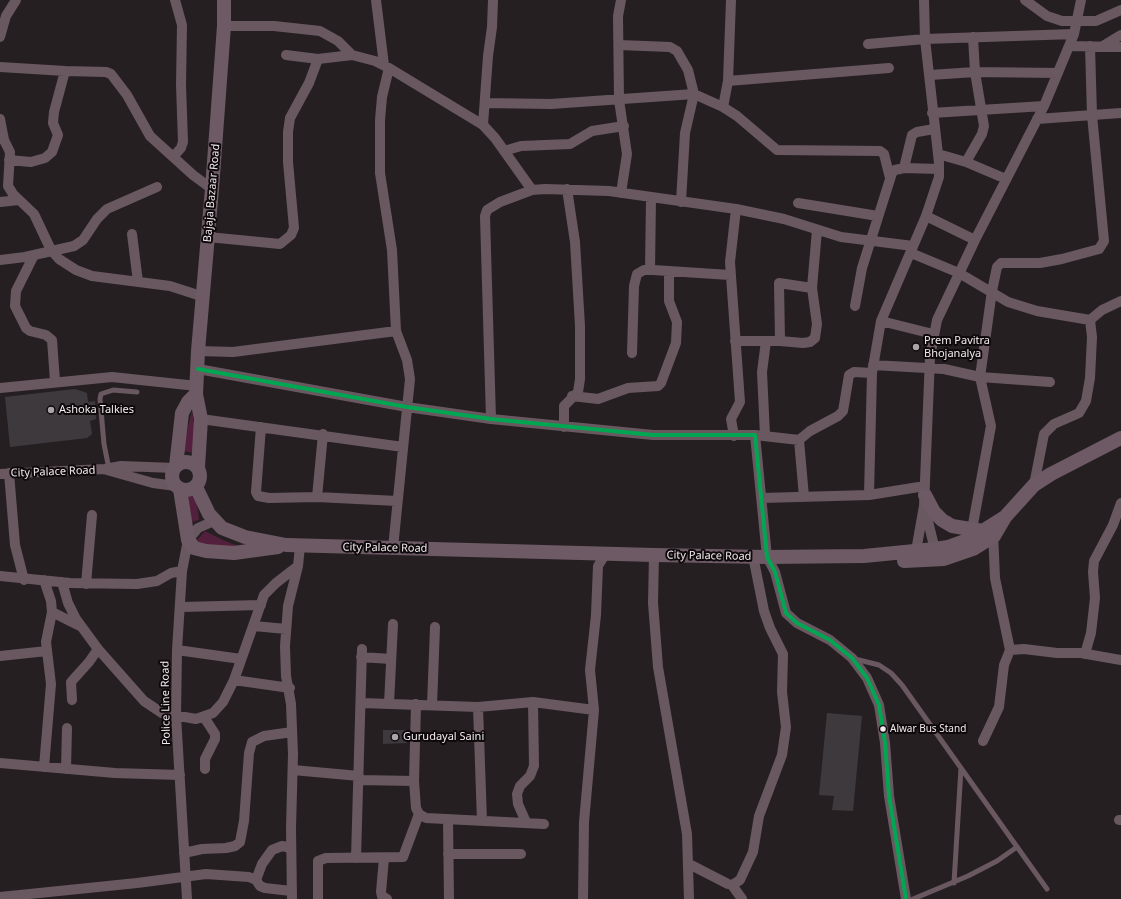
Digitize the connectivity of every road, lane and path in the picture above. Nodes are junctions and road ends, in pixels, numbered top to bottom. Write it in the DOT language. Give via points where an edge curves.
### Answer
graph roads {
  1 [pos="16,0"];
  2 [pos="176,0"];
  3 [pos="224,0"];
  4 [pos="376,0"];
  5 [pos="493,0"];
  6 [pos="621,0"];
  7 [pos="731,0"];
  8 [pos="924,0"];
  9 [pos="1025,0"];
  10 [pos="1081,0"];
  11 [pos="1121,10"];
  12 [pos="1077,22"];
  13 [pos="224,26"];
  14 [pos="1074,34"];
  15 [pos="1121,35"];
  16 [pos="973,36"];
  17 [pos="0,37"];
  18 [pos="925,39"];
  19 [pos="868,44"];
  20 [pos="618,45"];
  21 [pos="1069,46"];
  22 [pos="1090,46"];
  23 [pos="1102,46"];
  24 [pos="1121,47"];
  25 [pos="286,55"];
  26 [pos="352,55"];
  27 [pos="318,59"];
  28 [pos="387,66"];
  29 [pos="0,67"];
  30 [pos="889,68"];
  31 [pos="65,71"];
  32 [pos="975,72"];
  33 [pos="1058,73"];
  34 [pos="930,75"];
  35 [pos="728,80"];
  36 [pos="694,94"];
  37 [pos="619,100"];
  38 [pos="485,103"];
  39 [pos="1044,106"];
  40 [pos="723,107"];
  41 [pos="980,109"];
  42 [pos="932,113"];
  43 [pos="1121,113"];
  44 [pos="1092,115"];
  45 [pos="0,119"];
  46 [pos="1036,119"];
  47 [pos="483,125"];
  48 [pos="624,126"];
  49 [pos="934,129"];
  50 [pos="504,151"];
  51 [pos="938,154"];
  52 [pos="173,156"];
  53 [pos="9,160"];
  54 [pos="966,162"];
  55 [pos="904,168"];
  56 [pos="939,169"];
  57 [pos="890,178"];
  58 [pos="1006,179"];
  59 [pos="157,187"];
  60 [pos="212,189"];
  61 [pos="567,189"];
  62 [pos="532,190"];
  63 [pos="621,193"];
  64 [pos="651,198"];
  65 [pos="19,200"];
  66 [pos="0,202"];
  67 [pos="681,202"];
  68 [pos="798,203"];
  69 [pos="736,209"];
  70 [pos="878,216"];
  71 [pos="926,216"];
  72 [pos="817,230"];
  73 [pos="132,234"];
  74 [pos="208,237"];
  75 [pos="975,240"];
  76 [pos="869,241"];
  77 [pos="51,250"];
  78 [pos="912,250"];
  79 [pos="34,255"];
  80 [pos="0,260"];
  81 [pos="650,270"];
  82 [pos="669,271"];
  83 [pos="959,273"];
  84 [pos="730,274"];
  85 [pos="138,282"];
  86 [pos="812,288"];
  87 [pos="992,291"];
  88 [pos="204,297"];
  89 [pos="1121,301"];
  90 [pos="855,306"];
  91 [pos="1090,320"];
  92 [pos="881,321"];
  93 [pos="396,331"];
  94 [pos="933,334"];
  95 [pos="735,341"];
  96 [pos="766,341"];
  97 [pos="780,341"];
  98 [pos="198,351"];
  99 [pos="632,353"];
  100 [pos="198,369"];
  101 [pos="872,369"];
  102 [pos="929,370"];
  103 [pos="980,377"];
  104 [pos="55,382"];
  105 [pos="1050,382"];
  106 [pos="0,388"];
  107 [pos="196,390"];
  108 [pos="137,392"];
  109 [pos="572,396"];
  110 [pos="407,408"];
  111 [pos="201,419"];
  112 [pos="491,419"];
  113 [pos="261,427"];
  114 [pos="564,427"];
  115 [pos="322,434"];
  116 [pos="760,435"];
  117 [pos="734,436"];
  118 [pos="1121,438"];
  119 [pos="799,440"];
  120 [pos="403,446"];
  121 [pos="176,467"];
  122 [pos="198,467"];
  123 [pos="107,469"];
  124 [pos="5,474"];
  125 [pos="1034,485"];
  126 [pos="178,487"];
  127 [pos="196,487"];
  128 [pos="870,495"];
  129 [pos="925,496"];
  130 [pos="317,497"];
  131 [pos="804,497"];
  132 [pos="762,498"];
  133 [pos="397,501"];
  134 [pos="1121,503"];
  135 [pos="92,515"];
  136 [pos="214,521"];
  137 [pos="982,532"];
  138 [pos="188,540"];
  139 [pos="286,545"];
  140 [pos="300,546"];
  141 [pos="393,548"];
  142 [pos="606,552"];
  143 [pos="936,554"];
  144 [pos="654,555"];
  145 [pos="753,556"];
  146 [pos="917,556"];
  147 [pos="767,557"];
  148 [pos="298,566"];
  149 [pos="182,571"];
  150 [pos="0,576"];
  151 [pos="24,580"];
  152 [pos="44,580"];
  153 [pos="62,582"];
  154 [pos="86,584"];
  155 [pos="261,605"];
  156 [pos="181,607"];
  157 [pos="52,612"];
  158 [pos="393,624"];
  159 [pos="254,626"];
  160 [pos="82,627"];
  161 [pos="435,627"];
  162 [pos="286,628"];
  163 [pos="98,649"];
  164 [pos="177,650"];
  165 [pos="1010,650"];
  166 [pos="46,651"];
  167 [pos="1085,654"];
  168 [pos="0,656"];
  169 [pos="852,658"];
  170 [pos="241,659"];
  171 [pos="391,659"];
  172 [pos="1121,660"];
  173 [pos="234,680"];
  174 [pos="290,688"];
  175 [pos="72,700"];
  176 [pos="534,702"];
  177 [pos="361,703"];
  178 [pos="389,704"];
  179 [pos="416,704"];
  180 [pos="432,705"];
  181 [pos="478,706"];
  182 [pos="594,710"];
  183 [pos="176,716"];
  184 [pos="204,717"];
  185 [pos="68,728"];
  186 [pos="292,732"];
  187 [pos="983,741"];
  188 [pos="0,763"];
  189 [pos="44,767"];
  190 [pos="961,768"];
  191 [pos="66,769"];
  192 [pos="205,769"];
  193 [pos="293,770"];
  194 [pos="180,775"];
  195 [pos="359,778"];
  196 [pos="414,781"];
  197 [pos="419,814"];
  198 [pos="448,819"];
  199 [pos="482,821"];
  200 [pos="526,822"];
  201 [pos="544,824"];
  202 [pos="1016,846"];
  203 [pos="291,848"];
  204 [pos="184,853"];
  205 [pos="448,854"];
  206 [pos="522,854"];
  207 [pos="356,858"];
  208 [pos="384,858"];
  209 [pos="689,864"];
  210 [pos="186,876"];
  211 [pos="256,880"];
  212 [pos="954,882"];
  213 [pos="732,885"];
  214 [pos="1047,890"];
  215 [pos="292,895"];
  216 [pos="0,897"];
  217 [pos="187,899"];
  218 [pos="318,899"];
  219 [pos="387,899"];
  220 [pos="449,899"];
  221 [pos="583,899"];
  222 [pos="689,899"];
  223 [pos="742,899"];
  224 [pos="906,899"];
  225 [pos="913,899"];
  1 -- 17 [label="street" via="6,16"];
  2 -- 52 [label="street" via="182,25 182,148"];
  3 -- 13 [label="street, Bajaja Bazaar Road"];
  4 -- 28 [label="street"];
  5 -- 38 [label="street"];
  6 -- 20 [label="street"];
  7 -- 35 [label="street"];
  8 -- 18 [label="street"];
  9 -- 12 [label="street" via="1056,19"];
  10 -- 12 [label="street"];
  11 -- 12 [label="street" via="1096,21"];
  12 -- 14 [label="street"];
  13 -- 26 [label="street" via="274,26 320,31 338,41"];
  13 -- 60 [label="street, Bajaja Bazaar Road"];
  14 -- 16 [label="street"];
  14 -- 21 [label="street"];
  15 -- 23 [label="street"];
  16 -- 18 [label="street"];
  16 -- 32 [label="street"];
  18 -- 19 [label="street"];
  18 -- 34 [label="street"];
  20 -- 36 [label="street" via="670,47 677,51 688,70"];
  20 -- 37 [label="street"];
  21 -- 22 [label="street"];
  21 -- 33 [label="street"];
  22 -- 23 [label="street"];
  22 -- 44 [label="street"];
  23 -- 24 [label="street"];
  25 -- 27 [label="street"];
  26 -- 27 [label="street"];
  26 -- 28 [label="street" via="375,60"];
  27 -- 74 [label="street" via="309,84 290,118 288,162 294,228 291,235 280,244"];
  28 -- 47 [label="street"];
  28 -- 93 [label="street" via="380,120 379,162 392,250"];
  29 -- 31 [label="street"];
  30 -- 35 [label="street"];
  31 -- 52 [label="street" via="111,74 127,95 145,130"];
  31 -- 53 [label="street" via="54,112 53,123 58,135 52,152 31,162"];
  32 -- 33 [label="street"];
  32 -- 34 [label="street"];
  32 -- 41 [label="street"];
  33 -- 39 [label="street"];
  34 -- 42 [label="street"];
  35 -- 40 [label="street"];
  36 -- 37 [label="street"];
  36 -- 40 [label="street"];
  36 -- 67 [label="street" via="684,138"];
  37 -- 38 [label="street" via="551,104"];
  37 -- 48 [label="street"];
  38 -- 47 [label="street"];
  39 -- 41 [label="street"];
  39 -- 46 [label="street"];
  40 -- 57 [label="street" via="777,150 880,151 884,154"];
  41 -- 42 [label="street"];
  41 -- 54 [label="street" via="984,126 982,134"];
  42 -- 49 [label="street"];
  43 -- 44 [label="street"];
  44 -- 46 [label="street"];
  44 -- 87 [label="street" via="1104,234 1102,246 1087,253 1047,262 1000,263"];
  45 -- 53 [label="street" via="4,140 10,152"];
  46 -- 58 [label="street"];
  47 -- 50 [label="street"];
  48 -- 50 [label="street" via="592,131 570,144 521,146"];
  48 -- 63 [label="street" via="627,154"];
  49 -- 51 [label="street"];
  49 -- 55 [label="street" via="912,135"];
  50 -- 62 [label="street"];
  51 -- 54 [label="street"];
  51 -- 56 [label="street"];
  52 -- 60 [label="street"];
  53 -- 65 [label="street" via="8,186"];
  54 -- 58 [label="street"];
  55 -- 56 [label="street"];
  55 -- 57 [label="street" via="896,170"];
  56 -- 71 [label="street" via="938,182"];
  57 -- 70 [label="street"];
  58 -- 75 [label="street"];
  59 -- 77 [label="street" via="107,209 83,240 74,246"];
  60 -- 74 [label="street, Bajaja Bazaar Road"];
  61 -- 62 [label="street"];
  61 -- 63 [label="street"];
  61 -- 109 [label="street" via="575,242 581,350 580,386 578,392"];
  62 -- 112 [label="street" via="493,205 487,210"];
  63 -- 64 [label="street"];
  64 -- 67 [label="street"];
  64 -- 81 [label="street"];
  65 -- 66 [label="street"];
  65 -- 77 [label="street" via="34,214"];
  67 -- 69 [label="street"];
  68 -- 70 [label="street"];
  69 -- 72 [label="street" via="784,219"];
  69 -- 84 [label="street"];
  70 -- 76 [label="street"];
  71 -- 75 [label="street"];
  71 -- 78 [label="street"];
  72 -- 76 [label="street"];
  72 -- 86 [label="street"];
  73 -- 85 [label="street"];
  74 -- 88 [label="street, Bajaja Bazaar Road"];
  75 -- 83 [label="street"];
  76 -- 78 [label="street"];
  76 -- 90 [label="street"];
  77 -- 79 [label="street"];
  77 -- 85 [label="street" via="68,266 92,276"];
  78 -- 83 [label="street"];
  78 -- 92 [label="street"];
  79 -- 80 [label="street"];
  79 -- 104 [label="street" via="16,291 15,306 26,328 46,335 52,340"];
  81 -- 82 [label="street"];
  81 -- 99 [label="street" via="638,274 634,286"];
  82 -- 84 [label="street"];
  82 -- 109 [label="street" via="669,301 677,322 676,343 661,383 658,386 628,388 598,399"];
  83 -- 87 [label="street"];
  83 -- 94 [label="street"];
  84 -- 95 [label="street"];
  85 -- 88 [label="street" via="176,288"];
  86 -- 97 [label="street" via="817,324 815,338 803,343"];
  86 -- 97 [label="street" via="779,283"];
  87 -- 91 [label="street" via="998,297 1021,306"];
  87 -- 103 [label="street"];
  88 -- 98 [label="street, Bajaja Bazaar Road"];
  89 -- 91 [label="street" via="1102,310"];
  91 -- 125 [label="street" via="1090,378 1084,407 1079,413 1054,424 1044,434"];
  92 -- 94 [label="street"];
  92 -- 101 [label="street"];
  93 -- 98 [label="street" via="233,352"];
  93 -- 110 [label="street" via="410,371"];
  94 -- 102 [label="street"];
  95 -- 96 [label="street"];
  95 -- 117 [label="street" via="740,402 731,419"];
  96 -- 97 [label="street"];
  96 -- 116 [label="street" via="762,372"];
  98 -- 100 [label="street, Bajaja Bazaar Road"];
  100 -- 107 [label="street, Bajaja Bazaar Road"];
  100 -- 110 [label="street"];
  101 -- 102 [label="street"];
  101 -- 119 [label="street" via="849,375 843,411"];
  101 -- 128 [label="street"];
  102 -- 103 [label="street" via="944,369"];
  102 -- 129 [label="street"];
  103 -- 105 [label="street"];
  103 -- 137 [label="street" via="992,426"];
  104 -- 106 [label="street"];
  104 -- 107 [label="street" via="112,377"];
  107 -- 111 [label="street"];
  107 -- 121 [label="street" via="182,413"];
  108 -- 123 [label="lane" via="113,390 101,394"];
  109 -- 114 [label="street" via="564,406"];
  110 -- 112 [label="street"];
  110 -- 120 [label="street"];
  111 -- 113 [label="street"];
  111 -- 122 [label="street"];
  112 -- 114 [label="street"];
  113 -- 115 [label="street"];
  113 -- 130 [label="street" via="256,492 258,496"];
  114 -- 117 [label="street" via="653,435"];
  115 -- 120 [label="street"];
  115 -- 130 [label="street"];
  116 -- 117 [label="street"];
  116 -- 119 [label="street"];
  116 -- 132 [label="street"];
  118 -- 125 [label="street, City Palace Road" via="1070,463"];
  119 -- 131 [label="street"];
  120 -- 133 [label="street"];
  121 -- 122 [label="street" via="184,462"];
  121 -- 123 [label="street" via="121,466"];
  121 -- 126 [label="street" via="172,476"];
  122 -- 127 [label="street" via="201,476"];
  123 -- 124 [label="street, City Palace Road"];
  123 -- 126 [label="street" via="153,483"];
  124 -- 151 [label="street" via="15,545"];
  125 -- 137 [label="street, City Palace Road" via="1005,517"];
  126 -- 127 [label="street" via="186,491"];
  126 -- 138 [label="street"];
  127 -- 136 [label="street, City Palace Road"];
  128 -- 129 [label="street"];
  128 -- 131 [label="street"];
  129 -- 137 [label="street" via="942,520 952,526"];
  129 -- 143 [label="street"];
  129 -- 146 [label="street"];
  130 -- 133 [label="street"];
  131 -- 132 [label="street"];
  132 -- 147 [label="street"];
  133 -- 141 [label="street"];
  134 -- 167 [label="street" via="1113,525 1094,561 1092,572 1095,598 1091,633"];
  135 -- 154 [label="street"];
  136 -- 138 [label="street" via="198,528"];
  136 -- 139 [label="street, City Palace Road" via="230,532"];
  137 -- 143 [label="street, City Palace Road"];
  137 -- 143 [label="street" via="973,550 959,555"];
  137 -- 165 [label="street" via="995,578"];
  138 -- 139 [label="street, City Palace Road" via="194,548 234,553"];
  138 -- 149 [label="street, Police Line Road"];
  139 -- 140 [label="street, City Palace Road"];
  140 -- 141 [label="street, City Palace Road"];
  140 -- 148 [label="street"];
  141 -- 142 [label="street, City Palace Road"];
  142 -- 144 [label="street, City Palace Road"];
  142 -- 182 [label="street" via="598,566 590,670"];
  143 -- 146 [label="street, City Palace Road"];
  144 -- 145 [label="street, City Palace Road"];
  144 -- 209 [label="street" via="658,666 687,834"];
  145 -- 147 [label="street, City Palace Road"];
  145 -- 213 [label="street" via="764,611 782,654 782,692 786,727 778,767 759,816 753,852 740,880"];
  146 -- 147 [label="street, City Palace Road"];
  147 -- 169 [label="street" via="790,618 830,640"];
  148 -- 155 [label="street" via="269,589"];
  148 -- 162 [label="street" via="288,606"];
  149 -- 154 [label="street" via="152,582"];
  149 -- 156 [label="street, Police Line Road"];
  150 -- 151 [label="street"];
  151 -- 152 [label="street"];
  152 -- 153 [label="street"];
  152 -- 157 [label="street"];
  153 -- 154 [label="street"];
  153 -- 160 [label="street" via="70,608"];
  155 -- 156 [label="street"];
  155 -- 159 [label="street"];
  156 -- 164 [label="street, Police Line Road"];
  157 -- 160 [label="street"];
  157 -- 166 [label="street"];
  158 -- 171 [label="street"];
  159 -- 162 [label="street"];
  159 -- 170 [label="street"];
  160 -- 163 [label="street"];
  161 -- 180 [label="street"];
  162 -- 174 [label="street" via="286,676"];
  163 -- 175 [label="street" via="70,682"];
  163 -- 183 [label="street" via="149,706 162,713"];
  164 -- 170 [label="street"];
  164 -- 183 [label="street, Police Line Road"];
  165 -- 167 [label="street"];
  165 -- 187 [label="street" via="1004,665 999,707"];
  166 -- 168 [label="street"];
  166 -- 189 [label="street" via="51,684"];
  167 -- 172 [label="street"];
  169 -- 190 [label="lane" via="879,666 902,685"];
  169 -- 224 [label="street" via="867,678 882,714 889,796"];
  170 -- 173 [label="street"];
  171 -- 177 [label="street" via="362,653"];
  171 -- 178 [label="street"];
  173 -- 174 [label="street"];
  173 -- 184 [label="street" via="219,708"];
  174 -- 186 [label="street"];
  176 -- 181 [label="street"];
  176 -- 182 [label="street"];
  176 -- 200 [label="street" via="534,766 517,794 518,804"];
  177 -- 178 [label="street"];
  177 -- 195 [label="street"];
  178 -- 179 [label="street"];
  179 -- 180 [label="street"];
  179 -- 196 [label="street"];
  180 -- 181 [label="street"];
  181 -- 199 [label="street"];
  182 -- 221 [label="street" via="584,835"];
  183 -- 184 [label="street" via="196,719"];
  183 -- 194 [label="street, Police Line Road"];
  184 -- 192 [label="street" via="215,734 205,759"];
  185 -- 191 [label="street"];
  186 -- 193 [label="street"];
  186 -- 204 [label="street" via="264,736 252,742 240,842 226,848"];
  188 -- 189 [label="street"];
  189 -- 191 [label="street"];
  190 -- 202 [label="lane"];
  190 -- 212 [label="lane"];
  191 -- 194 [label="street"];
  193 -- 195 [label="street"];
  193 -- 203 [label="street"];
  194 -- 204 [label="street, Police Line Road"];
  195 -- 196 [label="street"];
  195 -- 207 [label="street"];
  196 -- 197 [label="street" via="416,808"];
  197 -- 198 [label="street" via="426,818"];
  197 -- 208 [label="street" via="403,857"];
  198 -- 199 [label="street"];
  198 -- 205 [label="street"];
  199 -- 200 [label="street"];
  200 -- 201 [label="street"];
  202 -- 212 [label="lane" via="997,861"];
  202 -- 214 [label="lane"];
  203 -- 211 [label="street" via="282,846 272,850 262,864"];
  203 -- 215 [label="street"];
  204 -- 210 [label="street, Police Line Road"];
  205 -- 206 [label="street"];
  205 -- 220 [label="street"];
  207 -- 208 [label="street"];
  207 -- 218 [label="street" via="326,858 318,861"];
  208 -- 219 [label="street" via="381,892"];
  209 -- 213 [label="street"];
  209 -- 222 [label="street"];
  210 -- 211 [label="street" via="234,875"];
  210 -- 216 [label="street"];
  210 -- 217 [label="street, Police Line Road"];
  211 -- 215 [label="street" via="260,886"];
  212 -- 225 [label="lane"];
  213 -- 223 [label="street"];
}
